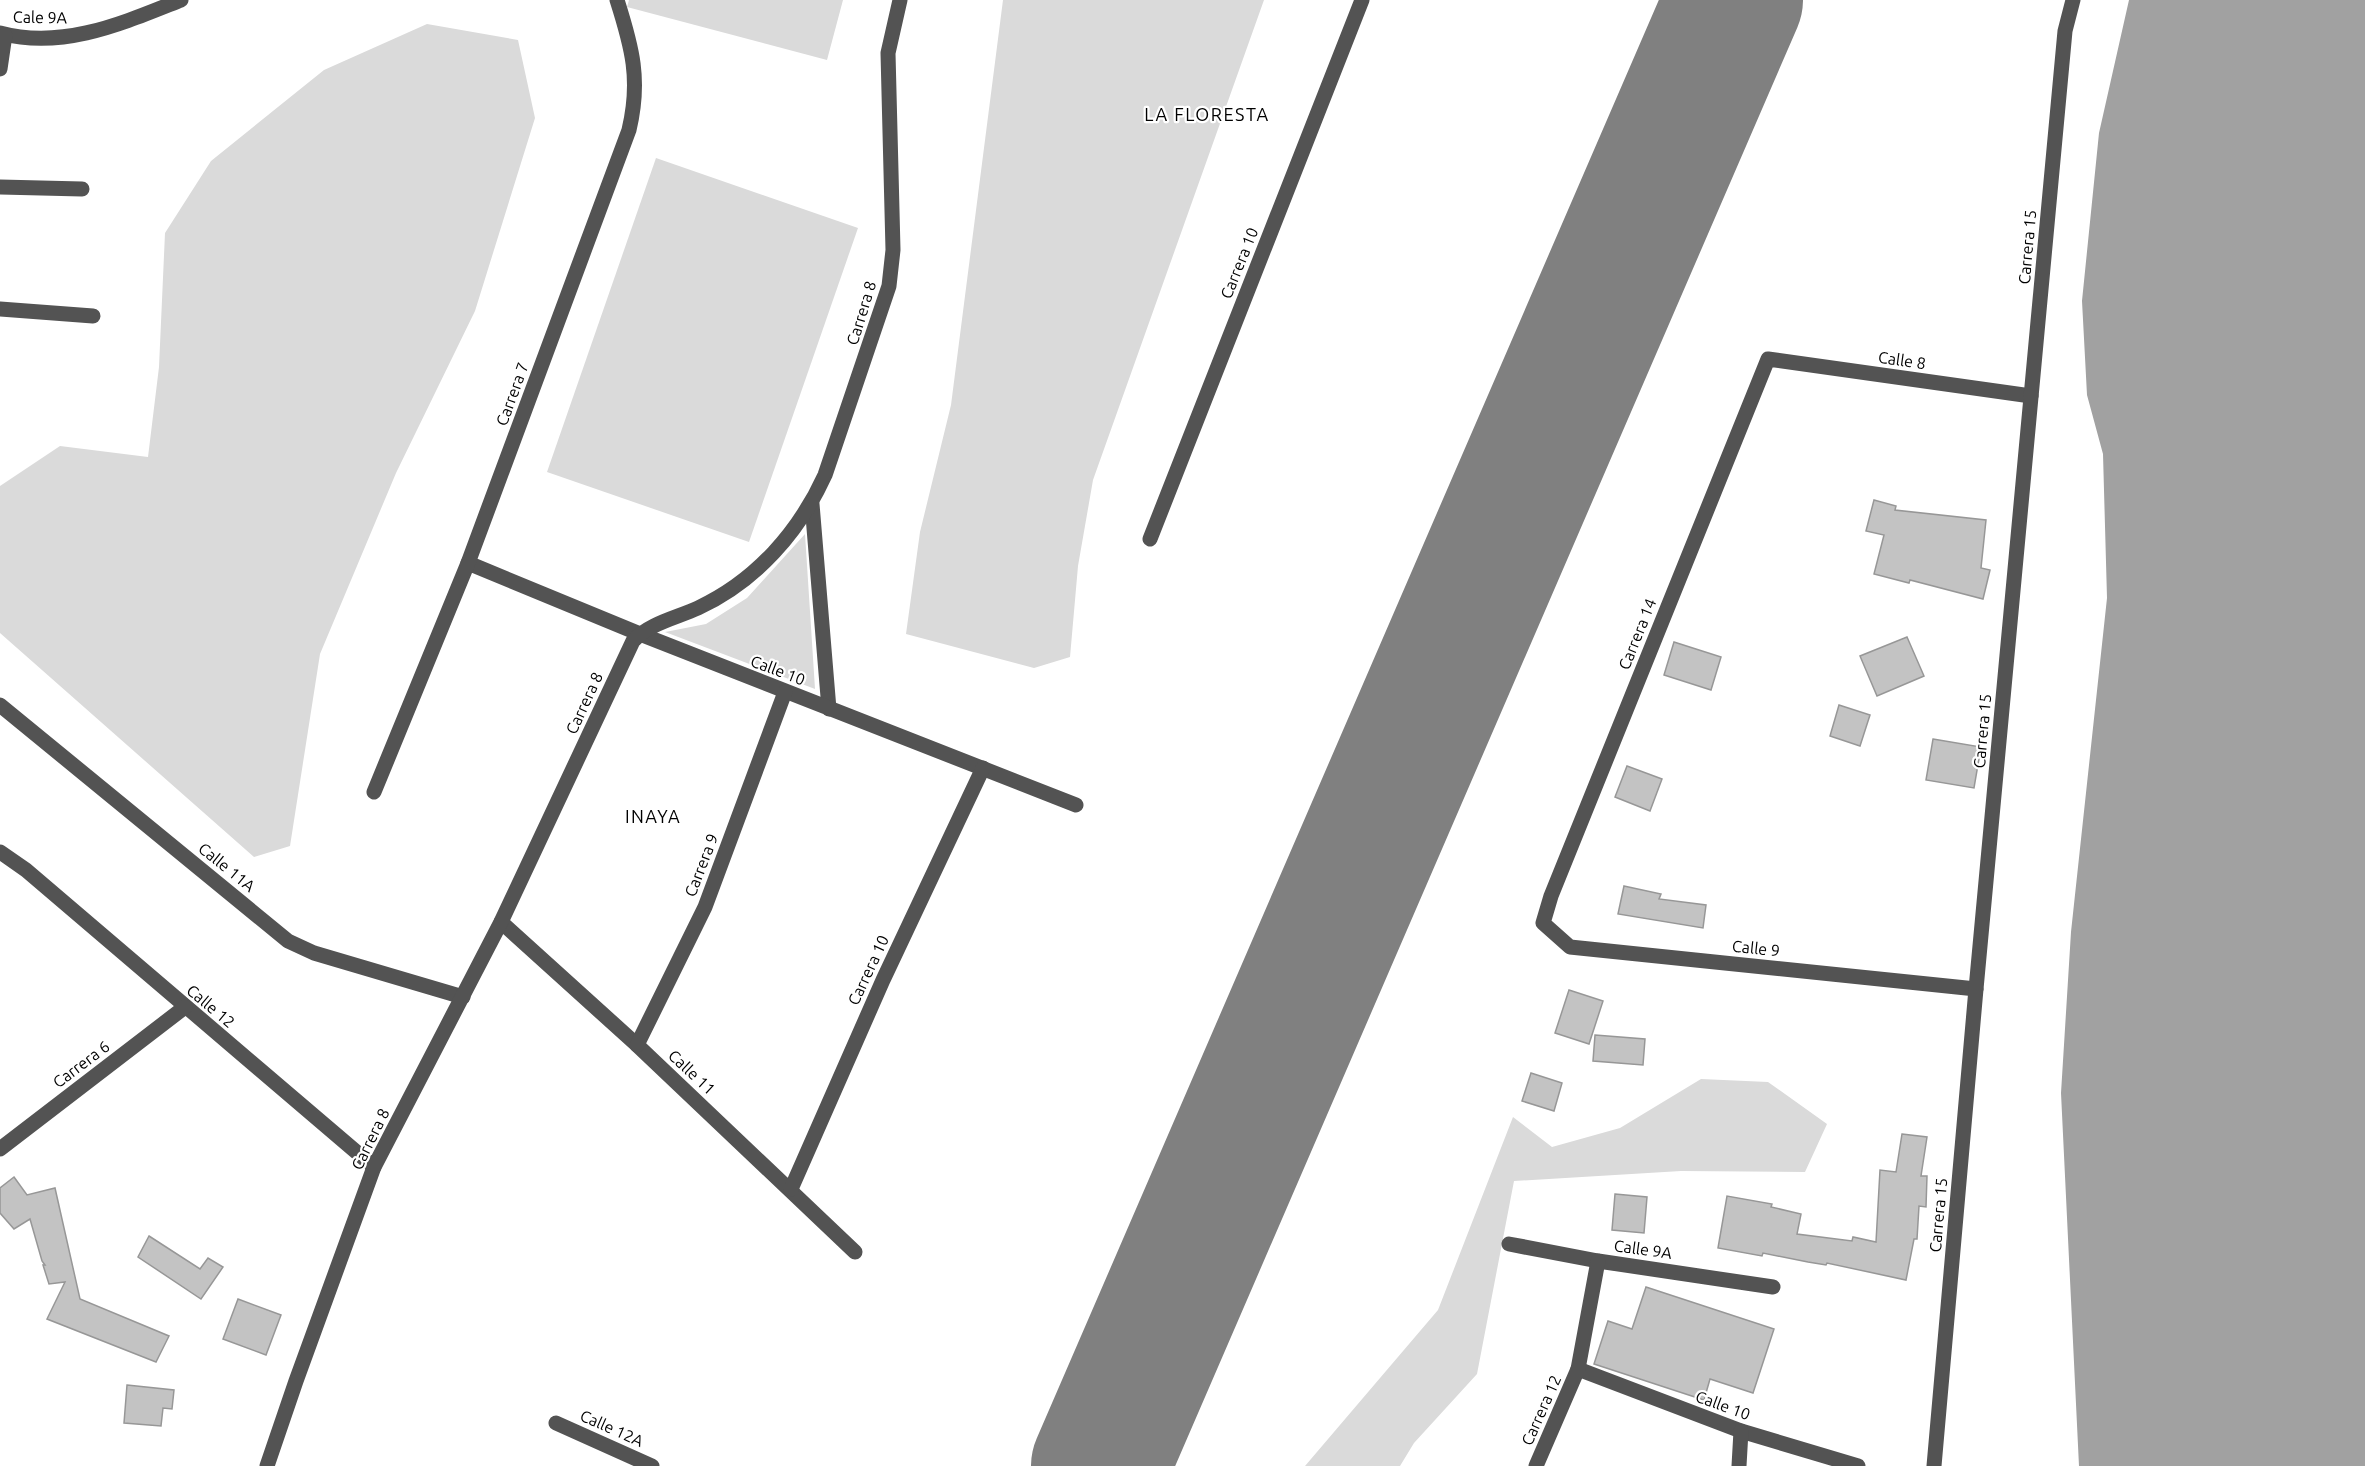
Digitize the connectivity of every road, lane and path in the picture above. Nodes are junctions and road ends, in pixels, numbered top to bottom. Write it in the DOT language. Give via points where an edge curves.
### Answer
graph roads {
  1 [pos="181,0"];
  2 [pos="617,0"];
  3 [pos="900,0"];
  4 [pos="1362,0"];
  5 [pos="2073,0"];
  6 [pos="3,34"];
  7 [pos="0,69"];
  8 [pos="0,187"];
  9 [pos="82,189"];
  10 [pos="0,309"];
  11 [pos="93,316"];
  12 [pos="1768,359"];
  13 [pos="2031,396"];
  14 [pos="812,504"];
  15 [pos="1150,539"];
  16 [pos="468,563"];
  17 [pos="640,634"];
  18 [pos="785,692"];
  19 [pos="0,705"];
  20 [pos="829,709"];
  21 [pos="982,768"];
  22 [pos="374,792"];
  23 [pos="1076,805"];
  24 [pos="0,852"];
  25 [pos="501,922"];
  26 [pos="1543,923"];
  27 [pos="1976,989"];
  28 [pos="463,997"];
  29 [pos="185,1007"];
  30 [pos="637,1045"];
  31 [pos="0,1149"];
  32 [pos="374,1167"];
  33 [pos="791,1189"];
  34 [pos="1509,1244"];
  35 [pos="855,1252"];
  36 [pos="1598,1261"];
  37 [pos="1773,1287"];
  38 [pos="1578,1369"];
  39 [pos="556,1423"];
  40 [pos="1741,1431"];
  41 [pos="267,1466"];
  42 [pos="652,1466"];
  43 [pos="1536,1466"];
  44 [pos="1739,1466"];
  45 [pos="1858,1466"];
  46 [pos="1934,1466"];
  1 -- 6 [label="street, Cale 9A" via="127,21 69,37"];
  2 -- 16 [label="street, Carrera 7" via="635,71 630,129"];
  3 -- 14 [label="street, Carrera 8" via="888,53 893,250 889,286"];
  4 -- 15 [label="street, Carrera 10"];
  5 -- 13 [label="street, Carrera 15" via="2065,31"];
  6 -- 7 [label="street"];
  8 -- 9 [label="street"];
  10 -- 11 [label="street"];
  12 -- 13 [label="street, Calle 8"];
  12 -- 26 [label="street, Carrera 14"];
  13 -- 27 [label="street, Carrera 15"];
  14 -- 17 [label="street, Carrera 8" via="795,530 741,582 699,608"];
  14 -- 20 [label="street"];
  16 -- 17 [label="street, Calle 10"];
  16 -- 22 [label="street, Carrera 7"];
  17 -- 18 [label="street, Calle 10"];
  17 -- 25 [label="street, Carrera 8" via="626,654"];
  18 -- 20 [label="street, Calle 10"];
  18 -- 30 [label="street, Carrera 9" via="705,907"];
  19 -- 28 [label="street, Calle 11A" via="288,941 315,953"];
  20 -- 21 [label="street, Calle 10"];
  21 -- 23 [label="street, Calle 10"];
  21 -- 33 [label="street, Carrera 10"];
  24 -- 29 [label="street, Calle 12"];
  25 -- 28 [label="street, Carrera 8"];
  25 -- 30 [label="street, Calle 11"];
  26 -- 27 [label="street, Calle 9" via="1570,947"];
  27 -- 46 [label="street, Carrera 15"];
  28 -- 32 [label="street, Carrera 8"];
  29 -- 31 [label="street, Carrera 6"];
  29 -- 32 [label="street, Calle 12"];
  30 -- 33 [label="street, Calle 11"];
  32 -- 41 [label="street, Carrera 8"];
  33 -- 35 [label="street, Calle 11"];
  34 -- 36 [label="street, Calle 9A"];
  36 -- 37 [label="street, Calle 9A"];
  36 -- 38 [label="street, Carrera 12"];
  38 -- 40 [label="street, Calle 10"];
  38 -- 43 [label="street, Carrera 12"];
  39 -- 42 [label="street, Calle 12A"];
  40 -- 44 [label="street"];
  40 -- 45 [label="street, Calle 10"];
}
